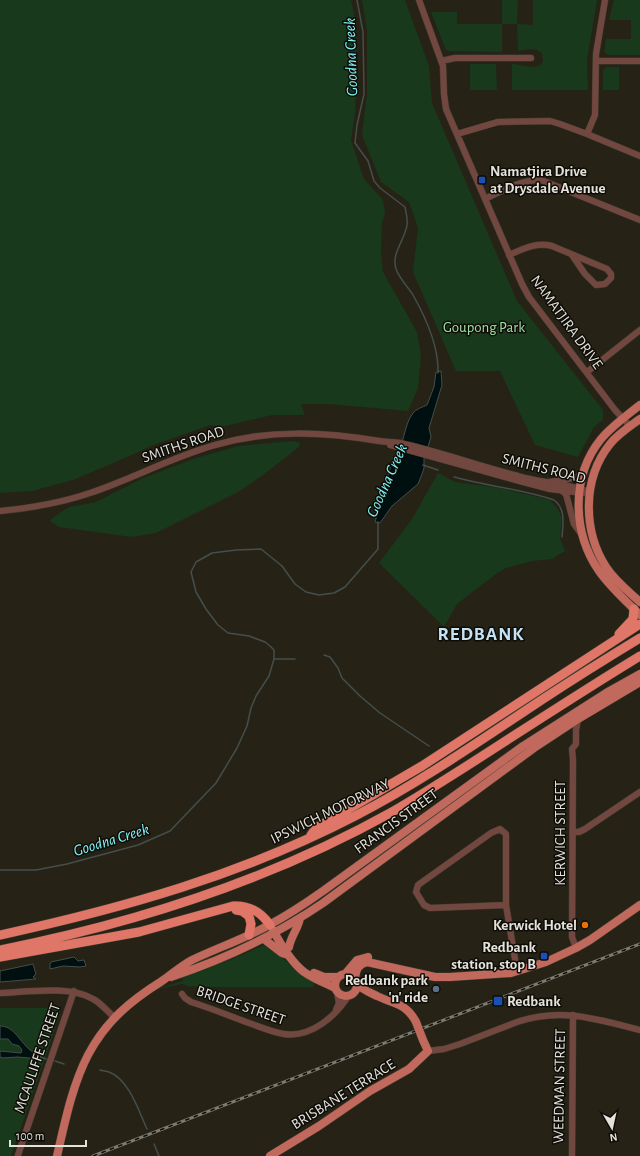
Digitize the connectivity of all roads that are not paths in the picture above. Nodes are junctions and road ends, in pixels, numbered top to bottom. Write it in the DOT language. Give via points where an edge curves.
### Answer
graph roads {
  1 [pos="419,0"];
  2 [pos="605,0"];
  3 [pos="531,58"];
  4 [pos="442,61"];
  5 [pos="596,61"];
  6 [pos="640,61"];
  7 [pos="457,134"];
  8 [pos="587,134"];
  9 [pos="640,156"];
  10 [pos="485,199"];
  11 [pos="640,220"];
  12 [pos="509,255"];
  13 [pos="572,255"];
  14 [pos="640,330"];
  15 [pos="587,372"];
  16 [pos="640,405"];
  17 [pos="622,419"];
  18 [pos="640,419"];
  19 [pos="630,426"];
  20 [pos="430,454"];
  21 [pos="583,474"];
  22 [pos="544,483"];
  23 [pos="562,491"];
  24 [pos="580,491"];
  25 [pos="590,492"];
  26 [pos="0,511"];
  27 [pos="583,537"];
  28 [pos="638,609"];
  29 [pos="640,624"];
  30 [pos="640,638"];
  31 [pos="613,642"];
  32 [pos="640,656"];
  33 [pos="640,674"];
  34 [pos="640,682"];
  35 [pos="578,719"];
  36 [pos="640,792"];
  37 [pos="573,832"];
  38 [pos="308,839"];
  39 [pos="506,905"];
  40 [pos="640,905"];
  41 [pos="209,913"];
  42 [pos="300,918"];
  43 [pos="275,930"];
  44 [pos="0,935"];
  45 [pos="249,935"];
  46 [pos="264,939"];
  47 [pos="576,948"];
  48 [pos="0,950"];
  49 [pos="289,951"];
  50 [pos="0,957"];
  51 [pos="395,968"];
  52 [pos="517,971"];
  53 [pos="346,974"];
  54 [pos="337,977"];
  55 [pos="163,980"];
  56 [pos="356,982"];
  57 [pos="336,990"];
  58 [pos="74,992"];
  59 [pos="0,993"];
  60 [pos="182,994"];
  61 [pos="351,994"];
  62 [pos="376,996"];
  63 [pos="336,1011"];
  64 [pos="573,1015"];
  65 [pos="114,1017"];
  66 [pos="640,1030"];
  67 [pos="428,1051"];
  68 [pos="18,1155"];
  69 [pos="57,1156"];
  70 [pos="270,1156"];
  71 [pos="572,1156"];
  1 -- 4 [label="street, NAMATJIRA DRIVE"];
  2 -- 5 [label="street"];
  3 -- 4 [label="street" via="455,58"];
  4 -- 7 [label="street, NAMATJIRA DRIVE" via="445,105"];
  5 -- 6 [label="street"];
  5 -- 8 [label="street" via="595,115"];
  7 -- 8 [label="street" via="507,121 550,121"];
  7 -- 10 [label="street, NAMATJIRA DRIVE"];
  8 -- 9 [label="street"];
  10 -- 11 [label="street" via="524,182 541,180"];
  10 -- 12 [label="street, NAMATJIRA DRIVE"];
  12 -- 13 [label="street" via="527,247 541,245 552,246"];
  12 -- 15 [label="street, NAMATJIRA DRIVE" via="529,297"];
  13 -- 13 [label="street" via="607,269 611,278 605,284 596,285"];
  14 -- 15 [label="street"];
  15 -- 17 [label="street, NAMATJIRA DRIVE"];
  16 -- 17 [label="main road"];
  17 -- 19 [label="street, NAMATJIRA DRIVE"];
  17 -- 21 [label="main road" via="600,440"];
  18 -- 19 [label="main road"];
  19 -- 25 [label="main road" via="617,436 604,452 596,468"];
  20 -- 22 [label="street, SMITHS ROAD"];
  20 -- 23 [label="street, SMITHS ROAD"];
  20 -- 26 [label="street, SMITHS ROAD" via="399,445 343,435 278,434 217,444 193,451 97,491 70,499"];
  21 -- 22 [label="street"];
  21 -- 24 [label="main road"];
  22 -- 24 [label="street, SMITHS ROAD"];
  23 -- 24 [label="street, SMITHS ROAD"];
  23 -- 27 [label="street" via="566,494 574,524"];
  24 -- 25 [label="street, SMITHS ROAD"];
  24 -- 27 [label="main road" via="579,517"];
  25 -- 28 [label="main road" via="590,525 598,551 606,567"];
  27 -- 28 [label="main road" via="601,574"];
  28 -- 31 [label="highway" via="633,619"];
  29 -- 31 [label="highway"];
  30 -- 38 [label="highway, IPSWICH MOTORWAY" via="416,782"];
  31 -- 38 [label="highway" via="422,766 316,828"];
  32 -- 48 [label="highway, IPSWICH MOTORWAY" via="424,793 308,854 241,883 168,908 73,934"];
  33 -- 43 [label="main road, FRANCIS STREET" via="523,746 323,891"];
  34 -- 35 [label="main road, FRANCIS STREET"];
  35 -- 37 [label="street, KERWICH STREET" via="576,744 572,749"];
  35 -- 42 [label="main road, FRANCIS STREET" via="493,777"];
  36 -- 37 [label="street" via="585,830"];
  37 -- 47 [label="street, KERWICH STREET" via="572,937"];
  38 -- 44 [label="highway, IPSWICH MOTORWAY" via="244,867 161,895 89,915"];
  39 -- 39 [label="street" via="430,908 424,905 416,892 418,885 500,829 506,834"];
  39 -- 52 [label="street"];
  40 -- 47 [label="main road"];
  41 -- 43 [label="highway" via="229,906 245,906 260,913"];
  41 -- 45 [label="highway" via="233,910 246,912 251,921"];
  41 -- 50 [label="highway" via="139,932"];
  42 -- 43 [label="main road, FRANCIS STREET"];
  42 -- 49 [label="main road"];
  43 -- 45 [label="main road, FRANCIS STREET"];
  43 -- 46 [label="main road, FRANCIS STREET"];
  43 -- 49 [label="main road"];
  45 -- 55 [label="main road, FRANCIS STREET" via="192,960"];
  46 -- 49 [label="main road" via="282,953"];
  46 -- 55 [label="main road, FRANCIS STREET"];
  47 -- 52 [label="main road" via="546,962"];
  49 -- 54 [label="main road" via="311,971 321,976"];
  49 -- 57 [label="main road" via="304,972"];
  51 -- 52 [label="main road" via="441,977"];
  51 -- 53 [label="main road" via="384,961 365,957 355,961"];
  51 -- 56 [label="main road" via="364,963 356,970"];
  53 -- 54 [label="main road"];
  53 -- 56 [label="main road"];
  54 -- 57 [label="main road" via="334,984"];
  55 -- 65 [label="main road, FRANCIS STREET" via="140,994"];
  56 -- 61 [label="main road" via="356,988"];
  56 -- 62 [label="main road"];
  57 -- 61 [label="main road" via="343,996"];
  57 -- 63 [label="street" via="339,1003"];
  58 -- 59 [label="street"];
  58 -- 65 [label="street" via="94,999"];
  58 -- 68 [label="street, MCAULIFFE STREET"];
  60 -- 63 [label="street, BRIDGE STREET" via="191,1002 289,1035 315,1028"];
  61 -- 62 [label="main road"];
  61 -- 63 [label="street, BRIDGE STREET"];
  62 -- 67 [label="main road, bridge" via="405,1007 412,1014"];
  64 -- 66 [label="street"];
  64 -- 67 [label="street" via="556,1014 526,1018 460,1044"];
  64 -- 71 [label="street, WEEDMAN STREET"];
  65 -- 69 [label="main road, FRANCIS STREET" via="95,1042 82,1068"];
  67 -- 70 [label="main road, BRISBANE TERRACE" via="409,1069 370,1091"];
}
